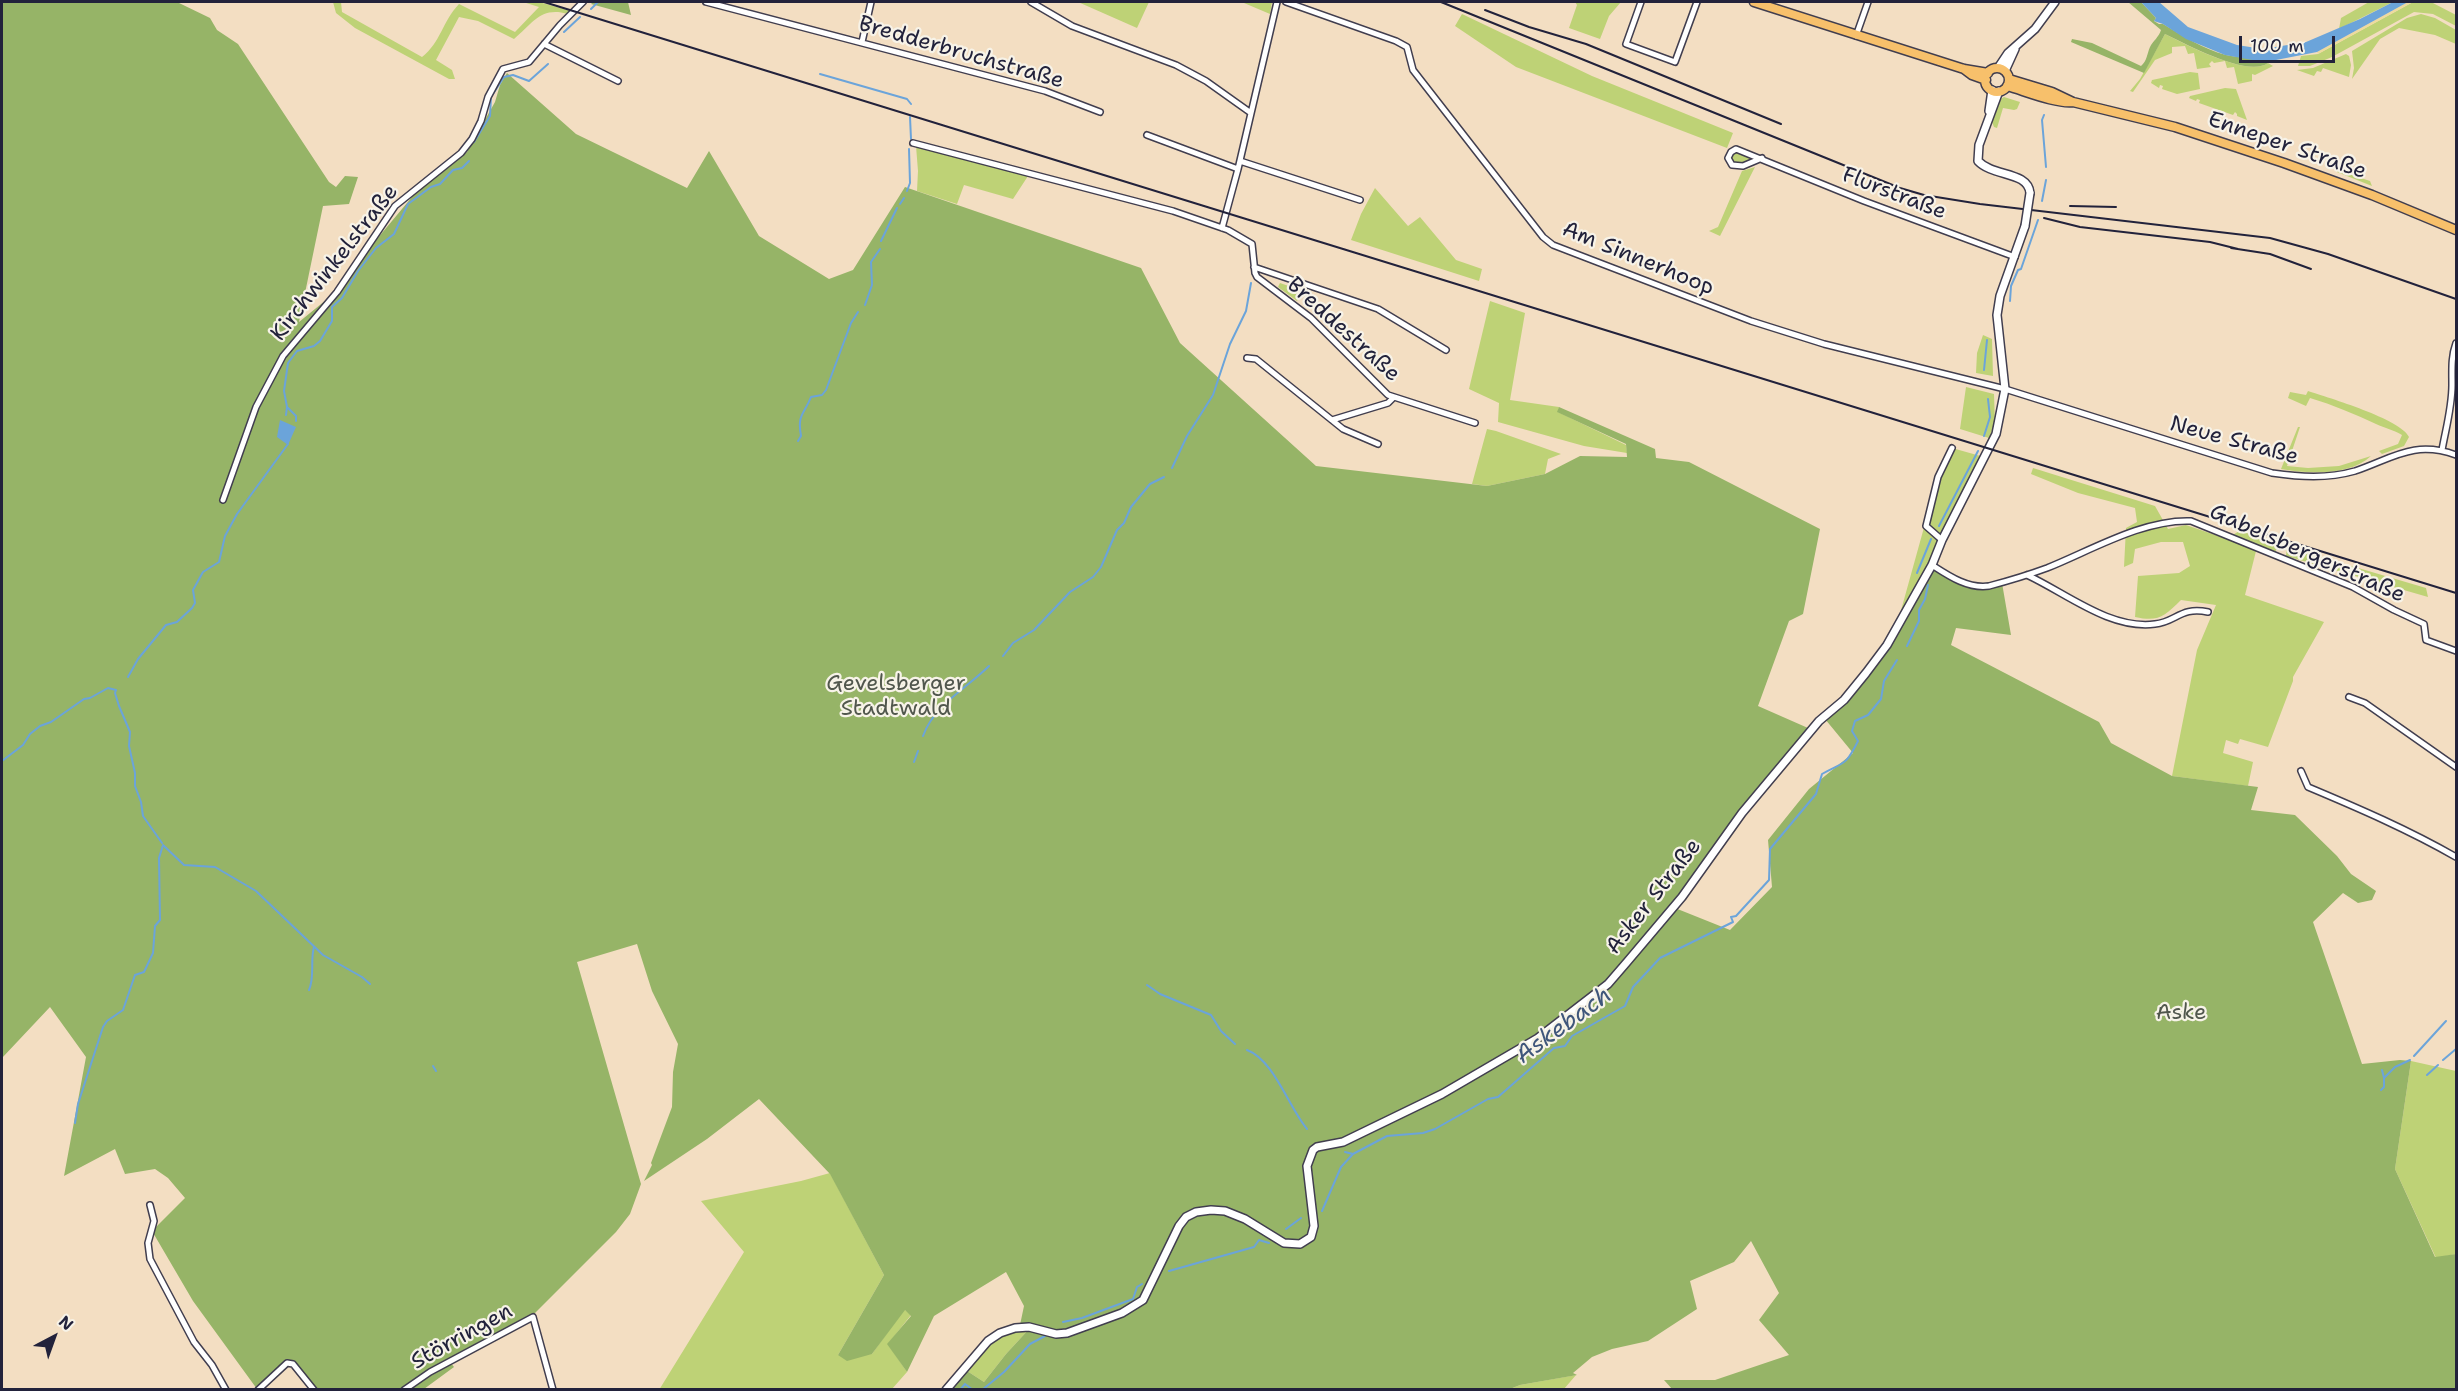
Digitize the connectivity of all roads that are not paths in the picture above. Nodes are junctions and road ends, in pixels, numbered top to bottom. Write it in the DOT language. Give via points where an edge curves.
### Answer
graph roads {
  1 [pos="583,2"];
  2 [pos="706,2"];
  3 [pos="871,2"];
  4 [pos="1031,2"];
  5 [pos="1277,2"];
  6 [pos="1286,2"];
  7 [pos="1641,2"];
  8 [pos="1697,2"];
  9 [pos="1754,2"];
  10 [pos="1868,2"];
  11 [pos="2055,2"];
  12 [pos="1856,36"];
  13 [pos="862,42"];
  14 [pos="544,44"];
  15 [pos="2005,76"];
  16 [pos="1987,77"];
  17 [pos="618,81"];
  18 [pos="1996,91"];
  19 [pos="1100,112"];
  20 [pos="1251,113"];
  21 [pos="1147,135"];
  22 [pos="913,143"];
  23 [pos="1762,158"];
  24 [pos="1240,161"];
  25 [pos="1238,169"];
  26 [pos="1360,200"];
  27 [pos="1222,228"];
  28 [pos="2457,230"];
  29 [pos="2016,257"];
  30 [pos="1254,267"];
  31 [pos="2457,343"];
  32 [pos="1446,350"];
  33 [pos="1247,358"];
  34 [pos="2005,389"];
  35 [pos="1393,398"];
  36 [pos="1332,420"];
  37 [pos="1475,423"];
  38 [pos="1378,444"];
  39 [pos="1952,448"];
  40 [pos="2442,450"];
  41 [pos="2457,456"];
  42 [pos="223,500"];
  43 [pos="1942,540"];
  44 [pos="1932,565"];
  45 [pos="2027,575"];
  46 [pos="2208,612"];
  47 [pos="2457,651"];
  48 [pos="2349,697"];
  49 [pos="2457,767"];
  50 [pos="2301,771"];
  51 [pos="2457,857"];
  52 [pos="150,1205"];
  53 [pos="226,1389"];
  54 [pos="258,1389"];
  55 [pos="314,1389"];
  56 [pos="404,1389"];
  57 [pos="553,1389"];
  58 [pos="946,1389"];
  1 -- 14 [label="street, Kirchwinkelstraße"];
  2 -- 13 [label="street, Bredderbruchstraße"];
  3 -- 13 [label="street"];
  4 -- 20 [label="street" via="1071,26 1176,65"];
  5 -- 20 [label="street"];
  6 -- 34 [label="street, Am Sinnerhoop" via="1407,47 1413,70 1553,245 1782,331"];
  7 -- 8 [label="street" via="1626,44 1675,62"];
  9 -- 12 [label="main road"];
  10 -- 12 [label="street"];
  11 -- 15 [label="street" via="2035,29 2005,56"];
  12 -- 16 [label="main road"];
  13 -- 19 [label="street, Bredderbruchstraße" via="1045,91"];
  14 -- 17 [label="street"];
  14 -- 42 [label="street, Kirchwinkelstraße" via="529,62 503,69 472,139 461,153 394,207 337,292 283,356 256,407"];
  15 -- 16 [label="main road"];
  15 -- 18 [label="main road"];
  15 -- 28 [label="main road, Enneper Straße" via="2061,103 2073,102 2175,127 2284,163"];
  16 -- 18 [label="main road"];
  18 -- 29 [label="street, Asker Straße, bridge" via="1977,150 1978,161 1991,171 2017,176 2026,182 2030,193"];
  20 -- 24 [label="street"];
  21 -- 25 [label="street"];
  22 -- 27 [label="street, Breddestraße" via="1122,196"];
  23 -- 23 [label="street, Flurstraße" via="1736,149 1728,158 1739,167"];
  23 -- 29 [label="street, Flurstraße"];
  24 -- 25 [label="street"];
  24 -- 26 [label="street"];
  25 -- 27 [label="street"];
  27 -- 30 [label="street, Breddestraße" via="1252,244"];
  29 -- 34 [label="street, Asker Straße" via="1996,315"];
  30 -- 32 [label="street" via="1378,309"];
  30 -- 35 [label="street, Breddestraße" via="1257,276 1311,318"];
  31 -- 40 [label="street" via="2451,364 2450,414"];
  33 -- 36 [label="street" via="1256,359"];
  34 -- 40 [label="street, Neue Straße" via="2280,474 2330,476 2354,471 2399,452"];
  34 -- 43 [label="street, Asker Straße" via="1996,434"];
  35 -- 36 [label="street" via="1388,403"];
  35 -- 37 [label="street, Breddestraße"];
  36 -- 38 [label="street"];
  39 -- 43 [label="street" via="1938,477 1926,526"];
  40 -- 41 [label="street, Neue Straße"];
  43 -- 44 [label="street, Asker Straße"];
  44 -- 45 [label="street, Gabelsbergerstraße" via="1955,579 1980,587"];
  44 -- 58 [label="street, Asker Straße" via="1887,645 1866,673 1844,700 1819,721 1742,813 1682,897 1608,984 1538,1038 1442,1094 1343,1142 1313,1150 1307,1166 1314,1226 1311,1237 1300,1244 1284,1243 1225,1211 1196,1212 1179,1226 1143,1300 1122,1313 1067,1332 1056,1334 1029,1327 1000,1332"];
  45 -- 46 [label="street" via="2111,618 2138,624 2157,624 2179,613"];
  45 -- 47 [label="street, Gabelsbergerstraße" via="2106,542 2168,522 2191,521 2353,587 2424,624 2426,640"];
  48 -- 49 [label="street" via="2365,703"];
  50 -- 51 [label="street" via="2308,787"];
  52 -- 53 [label="street" via="154,1221 148,1243 150,1259 194,1342"];
  54 -- 55 [label="street" via="287,1363 293,1364"];
  56 -- 57 [label="street, Störringen" via="533,1317"];
}
